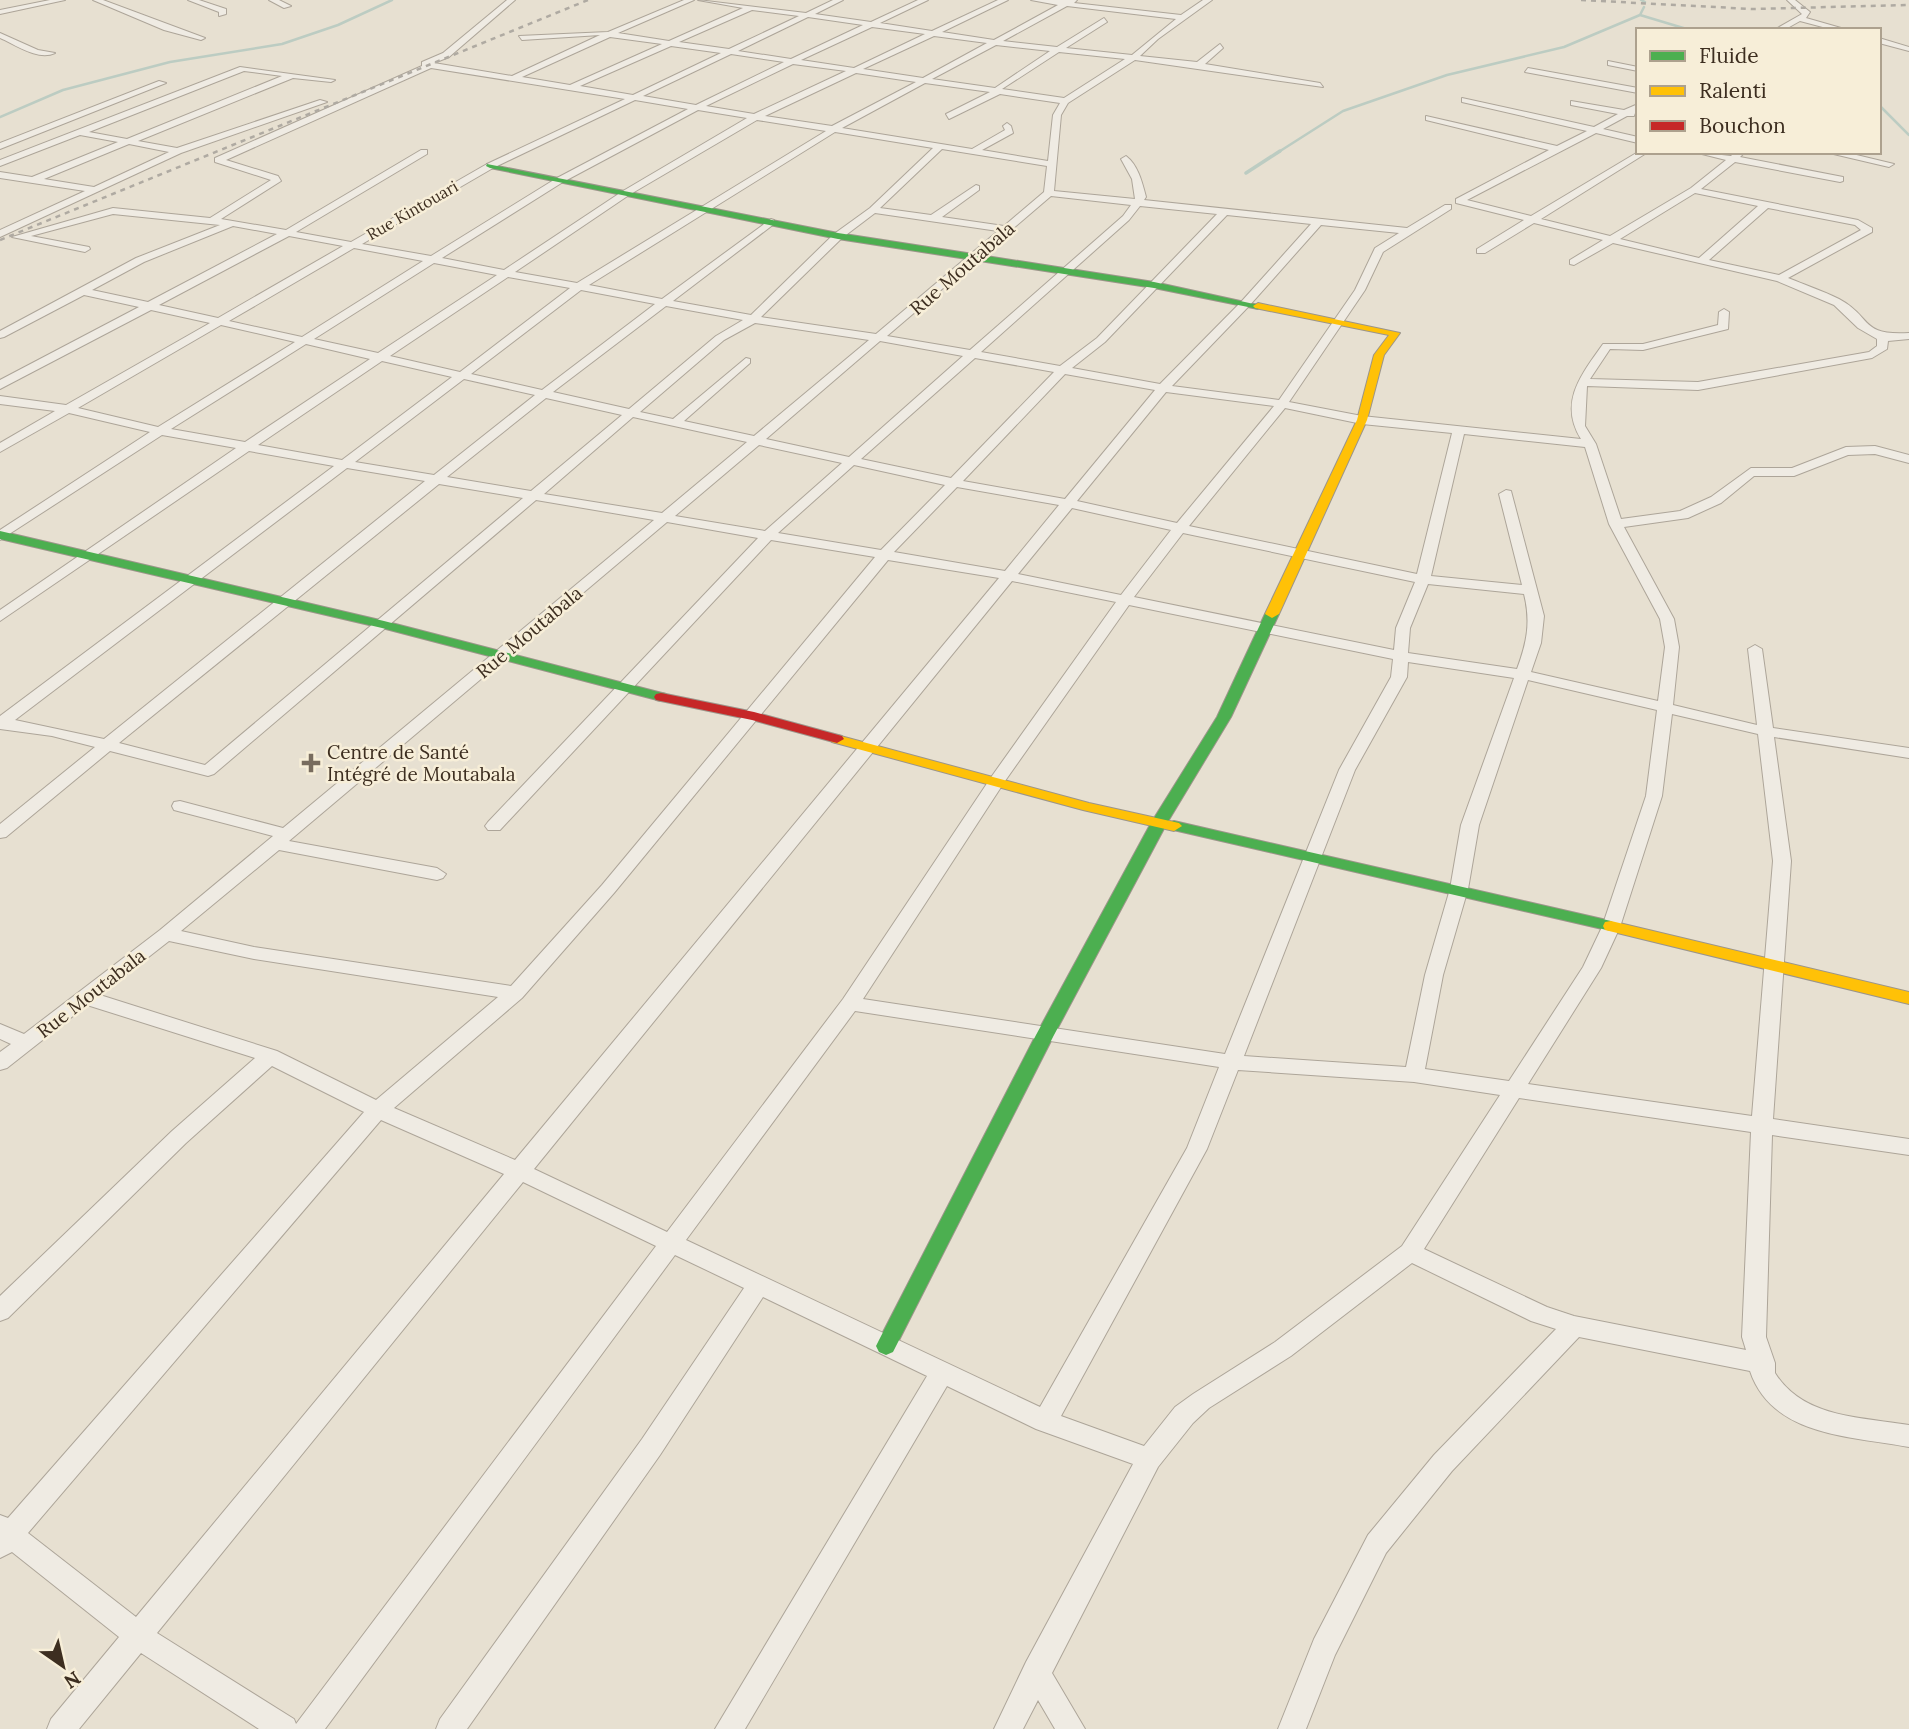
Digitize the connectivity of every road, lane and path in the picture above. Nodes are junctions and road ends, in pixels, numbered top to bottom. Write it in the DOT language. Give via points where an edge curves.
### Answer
graph roads {
  1 [pos="11,0"];
  2 [pos="61,0"];
  3 [pos="97,0"];
  4 [pos="192,0"];
  5 [pos="273,0"];
  6 [pos="511,0"];
  7 [pos="690,0"];
  8 [pos="702,0"];
  9 [pos="769,0"];
  10 [pos="839,0"];
  11 [pos="924,0"];
  12 [pos="1004,0"];
  13 [pos="1035,0"];
  14 [pos="1135,0"];
  15 [pos="1208,0"];
  16 [pos="1791,0"];
  17 [pos="1069,2"];
  18 [pos="287,6"];
  19 [pos="26,7"];
  20 [pos="751,7"];
  21 [pos="1119,11"];
  22 [pos="0,12"];
  23 [pos="806,13"];
  24 [pos="222,14"];
  25 [pos="1184,18"];
  26 [pos="1799,18"];
  27 [pos="1104,20"];
  28 [pos="873,24"];
  29 [pos="1782,28"];
  30 [pos="1836,28"];
  31 [pos="932,32"];
  32 [pos="608,34"];
  33 [pos="0,35"];
  34 [pos="201,38"];
  35 [pos="522,38"];
  36 [pos="1881,41"];
  37 [pos="994,42"];
  38 [pos="665,43"];
  39 [pos="1220,46"];
  40 [pos="1062,48"];
  41 [pos="1909,49"];
  42 [pos="728,52"];
  43 [pos="51,53"];
  44 [pos="1134,57"];
  45 [pos="792,63"];
  46 [pos="1611,63"];
  47 [pos="1199,65"];
  48 [pos="1636,69"];
  49 [pos="1528,70"];
  50 [pos="852,72"];
  51 [pos="292,75"];
  52 [pos="512,79"];
  53 [pos="331,80"];
  54 [pos="919,82"];
  55 [pos="162,83"];
  56 [pos="1320,85"];
  57 [pos="570,88"];
  58 [pos="1636,91"];
  59 [pos="997,92"];
  60 [pos="635,99"];
  61 [pos="1465,100"];
  62 [pos="1065,101"];
  63 [pos="1574,103"];
  64 [pos="1636,107"];
  65 [pos="696,108"];
  66 [pos="1625,113"];
  67 [pos="757,116"];
  68 [pos="949,116"];
  69 [pos="1636,116"];
  70 [pos="1429,118"];
  71 [pos="1007,126"];
  72 [pos="49,127"];
  73 [pos="836,128"];
  74 [pos="79,132"];
  75 [pos="1594,132"];
  76 [pos="1636,140"];
  77 [pos="125,142"];
  78 [pos="0,146"];
  79 [pos="940,146"];
  80 [pos="1556,149"];
  81 [pos="976,150"];
  82 [pos="178,151"];
  83 [pos="424,152"];
  84 [pos="1641,154"];
  85 [pos="1718,154"];
  86 [pos="1839,154"];
  87 [pos="1738,156"];
  88 [pos="1126,159"];
  89 [pos="0,163"];
  90 [pos="1052,164"];
  91 [pos="1889,164"];
  92 [pos="490,166"];
  93 [pos="0,175"];
  94 [pos="35,179"];
  95 [pos="560,180"];
  96 [pos="1840,180"];
  97 [pos="976,188"];
  98 [pos="92,189"];
  99 [pos="1694,190"];
  100 [pos="1049,192"];
  101 [pos="626,193"];
  102 [pos="1141,201"];
  103 [pos="1766,204"];
  104 [pos="1448,207"];
  105 [pos="704,209"];
  106 [pos="873,210"];
  107 [pos="1225,211"];
  108 [pos="932,219"];
  109 [pos="1536,219"];
  110 [pos="212,221"];
  111 [pos="771,222"];
  112 [pos="1318,222"];
  113 [pos="233,223"];
  114 [pos="1007,229"];
  115 [pos="1405,231"];
  116 [pos="289,232"];
  117 [pos="0,234"];
  118 [pos="838,236"];
  119 [pos="1615,240"];
  120 [pos="353,244"];
  121 [pos="85,250"];
  122 [pos="1481,251"];
  123 [pos="972,259"];
  124 [pos="431,260"];
  125 [pos="1574,262"];
  126 [pos="1701,262"];
  127 [pos="1068,271"];
  128 [pos="508,274"];
  129 [pos="1780,278"];
  130 [pos="1154,285"];
  131 [pos="579,287"];
  132 [pos="82,291"];
  133 [pos="668,303"];
  134 [pos="1245,304"];
  135 [pos="150,306"];
  136 [pos="1724,312"];
  137 [pos="753,319"];
  138 [pos="221,321"];
  139 [pos="1339,323"];
  140 [pos="0,335"];
  141 [pos="1909,336"];
  142 [pos="881,338"];
  143 [pos="1882,338"];
  144 [pos="301,342"];
  145 [pos="971,354"];
  146 [pos="381,358"];
  147 [pos="746,361"];
  148 [pos="1063,370"];
  149 [pos="460,375"];
  150 [pos="1582,382"];
  151 [pos="0,385"];
  152 [pos="1163,388"];
  153 [pos="545,393"];
  154 [pos="0,400"];
  155 [pos="1282,404"];
  156 [pos="67,409"];
  157 [pos="631,413"];
  158 [pos="1362,420"];
  159 [pos="675,423"];
  160 [pos="1459,429"];
  161 [pos="160,431"];
  162 [pos="758,441"];
  163 [pos="1590,444"];
  164 [pos="247,446"];
  165 [pos="0,448"];
  166 [pos="1909,459"];
  167 [pos="849,460"];
  168 [pos="346,464"];
  169 [pos="441,478"];
  170 [pos="954,483"];
  171 [pos="1506,494"];
  172 [pos="536,495"];
  173 [pos="1068,503"];
  174 [pos="666,517"];
  175 [pos="1616,524"];
  176 [pos="1178,528"];
  177 [pos="769,534"];
  178 [pos="0,535"];
  179 [pos="887,553"];
  180 [pos="1301,555"];
  181 [pos="90,556"];
  182 [pos="1009,576"];
  183 [pos="1423,579"];
  184 [pos="188,580"];
  185 [pos="1529,590"];
  186 [pos="1126,598"];
  187 [pos="281,602"];
  188 [pos="0,617"];
  189 [pos="383,625"];
  190 [pos="1266,629"];
  191 [pos="1755,649"];
  192 [pos="502,655"];
  193 [pos="1401,656"];
  194 [pos="1525,675"];
  195 [pos="624,689"];
  196 [pos="1664,706"];
  197 [pos="754,716"];
  198 [pos="0,724"];
  199 [pos="1764,731"];
  200 [pos="110,745"];
  201 [pos="869,746"];
  202 [pos="1909,753"];
  203 [pos="998,780"];
  204 [pos="180,806"];
  205 [pos="1159,824"];
  206 [pos="494,826"];
  207 [pos="0,833"];
  208 [pos="278,838"];
  209 [pos="1313,856"];
  210 [pos="437,874"];
  211 [pos="1459,889"];
  212 [pos="1611,927"];
  213 [pos="166,934"];
  214 [pos="1774,963"];
  215 [pos="515,993"];
  216 [pos="87,998"];
  217 [pos="1909,998"];
  218 [pos="850,1004"];
  219 [pos="0,1031"];
  220 [pos="1045,1035"];
  221 [pos="26,1043"];
  222 [pos="271,1056"];
  223 [pos="1232,1062"];
  224 [pos="0,1063"];
  225 [pos="1414,1075"];
  226 [pos="1516,1091"];
  227 [pos="378,1110"];
  228 [pos="1762,1124"];
  229 [pos="1909,1147"];
  230 [pos="521,1172"];
  231 [pos="670,1245"];
  232 [pos="1410,1252"];
  233 [pos="758,1286"];
  234 [pos="0,1311"];
  235 [pos="1574,1326"];
  236 [pos="886,1346"];
  237 [pos="1763,1363"];
  238 [pos="942,1372"];
  239 [pos="1045,1421"];
  240 [pos="1909,1436"];
  241 [pos="1149,1459"];
  242 [pos="4,1536"];
  243 [pos="140,1637"];
  244 [pos="1036,1672"];
  245 [pos="61,1729"];
  246 [pos="284,1729"];
  247 [pos="307,1729"];
  248 [pos="450,1729"];
  249 [pos="729,1729"];
  250 [pos="1008,1729"];
  251 [pos="1071,1729"];
  252 [pos="1292,1729"];
  1 -- 19 [label="street"];
  2 -- 19 [label="street"];
  3 -- 34 [label="street"];
  4 -- 24 [label="street" via="220,9"];
  5 -- 18 [label="street"];
  6 -- 82 [label="street" via="471,36 431,62"];
  7 -- 32 [label="street"];
  8 -- 20 [label="street"];
  9 -- 20 [label="street"];
  10 -- 23 [label="street, Rue Kintouari"];
  11 -- 28 [label="street"];
  12 -- 31 [label="street"];
  13 -- 17 [label="street"];
  14 -- 21 [label="street"];
  15 -- 25 [label="street"];
  16 -- 26 [label="street" via="1807,14"];
  17 -- 21 [label="street"];
  17 -- 37 [label="street"];
  19 -- 22 [label="street"];
  20 -- 23 [label="street"];
  20 -- 38 [label="street"];
  21 -- 25 [label="street"];
  23 -- 28 [label="street"];
  23 -- 42 [label="street, Rue Kintouari"];
  25 -- 44 [label="street"];
  26 -- 29 [label="street"];
  26 -- 30 [label="street"];
  27 -- 40 [label="street"];
  28 -- 31 [label="street"];
  28 -- 45 [label="street"];
  31 -- 37 [label="street"];
  31 -- 50 [label="street"];
  32 -- 35 [label="street"];
  32 -- 38 [label="street"];
  32 -- 52 [label="street"];
  33 -- 43 [label="street" via="36,52"];
  36 -- 41 [label="street"];
  37 -- 40 [label="street"];
  37 -- 54 [label="street"];
  38 -- 42 [label="street"];
  38 -- 57 [label="street"];
  39 -- 47 [label="street"];
  40 -- 44 [label="street"];
  40 -- 59 [label="street"];
  42 -- 45 [label="street"];
  42 -- 60 [label="street, Rue Kintouari"];
  44 -- 47 [label="street"];
  44 -- 62 [label="street"];
  45 -- 50 [label="street"];
  45 -- 65 [label="street"];
  46 -- 48 [label="street"];
  47 -- 56 [label="street"];
  49 -- 58 [label="street"];
  50 -- 54 [label="street"];
  50 -- 67 [label="street"];
  51 -- 53 [label="street"];
  51 -- 74 [label="street" via="243,69"];
  51 -- 77 [label="street"];
  52 -- 57 [label="street"];
  52 -- 110 [label="street" via="430,65 218,160 276,181"];
  54 -- 59 [label="street"];
  54 -- 73 [label="street"];
  55 -- 72 [label="street"];
  57 -- 60 [label="street"];
  59 -- 62 [label="street"];
  59 -- 68 [label="street"];
  60 -- 65 [label="street"];
  60 -- 92 [label="street, Rue Kintouari"];
  61 -- 75 [label="street"];
  62 -- 90 [label="street" via="1057,115"];
  63 -- 66 [label="street"];
  64 -- 66 [label="street"];
  65 -- 67 [label="street"];
  65 -- 95 [label="street"];
  66 -- 69 [label="street"];
  66 -- 75 [label="street"];
  67 -- 73 [label="street"];
  67 -- 101 [label="street"];
  70 -- 80 [label="street"];
  71 -- 81 [label="street" via="1010,131"];
  72 -- 74 [label="street"];
  72 -- 78 [label="street"];
  73 -- 79 [label="street"];
  73 -- 105 [label="street"];
  74 -- 77 [label="street"];
  74 -- 89 [label="street"];
  75 -- 76 [label="street"];
  75 -- 80 [label="street"];
  77 -- 82 [label="street"];
  77 -- 94 [label="street"];
  79 -- 81 [label="street"];
  79 -- 106 [label="street"];
  80 -- 109 [label="street" via="1459,201"];
  81 -- 90 [label="street"];
  82 -- 98 [label="street"];
  83 -- 116 [label="street"];
  84 -- 109 [label="street"];
  85 -- 87 [label="street"];
  86 -- 91 [label="street"];
  87 -- 96 [label="street"];
  87 -- 99 [label="street"];
  88 -- 102 [label="street" via="1137,179"];
  90 -- 100 [label="street"];
  92 -- 95 [label="street"];
  92 -- 120 [label="street, Rue Kintouari"];
  93 -- 94 [label="street"];
  94 -- 98 [label="street"];
  95 -- 101 [label="street"];
  95 -- 124 [label="street"];
  97 -- 108 [label="street"];
  98 -- 117 [label="street"];
  99 -- 103 [label="street"];
  99 -- 119 [label="street"];
  100 -- 102 [label="street"];
  100 -- 114 [label="street, Rue Moutabala"];
  101 -- 105 [label="street"];
  101 -- 128 [label="street"];
  102 -- 107 [label="street"];
  102 -- 127 [label="street"];
  103 -- 126 [label="street"];
  103 -- 129 [label="street" via="1858,223 1868,230"];
  104 -- 115 [label="street"];
  105 -- 111 [label="street"];
  105 -- 131 [label="street"];
  106 -- 108 [label="street"];
  106 -- 118 [label="street"];
  107 -- 112 [label="street"];
  107 -- 130 [label="street"];
  108 -- 114 [label="street"];
  109 -- 119 [label="street"];
  109 -- 122 [label="street"];
  110 -- 113 [label="street"];
  110 -- 121 [label="street" via="113,211 17,237"];
  111 -- 118 [label="street"];
  111 -- 133 [label="street"];
  112 -- 115 [label="street"];
  112 -- 134 [label="street"];
  113 -- 116 [label="street"];
  113 -- 132 [label="street" via="140,260"];
  114 -- 123 [label="street, Rue Moutabala"];
  115 -- 139 [label="street" via="1379,250"];
  116 -- 120 [label="street"];
  116 -- 135 [label="street"];
  118 -- 123 [label="street"];
  118 -- 137 [label="street"];
  119 -- 125 [label="street"];
  119 -- 126 [label="street"];
  120 -- 124 [label="street"];
  120 -- 138 [label="street, Rue Kintouari"];
  123 -- 127 [label="street"];
  123 -- 142 [label="street, Rue Moutabala"];
  124 -- 128 [label="street"];
  124 -- 144 [label="street"];
  126 -- 129 [label="street"];
  127 -- 130 [label="street"];
  127 -- 145 [label="street"];
  128 -- 131 [label="street"];
  128 -- 146 [label="street"];
  129 -- 143 [label="street" via="1839,303"];
  130 -- 134 [label="street"];
  130 -- 148 [label="street" via="1101,340"];
  131 -- 133 [label="street"];
  131 -- 149 [label="street"];
  132 -- 135 [label="street"];
  132 -- 140 [label="street"];
  133 -- 137 [label="street"];
  133 -- 153 [label="street"];
  134 -- 139 [label="street"];
  134 -- 152 [label="street"];
  135 -- 138 [label="street"];
  135 -- 151 [label="street"];
  136 -- 150 [label="street" via="1724,327 1643,347 1607,346"];
  137 -- 142 [label="street"];
  137 -- 157 [label="street" via="720,338"];
  138 -- 144 [label="street"];
  138 -- 156 [label="street, Rue Kintouari"];
  139 -- 155 [label="street"];
  139 -- 158 [label="street" via="1395,333 1379,355"];
  141 -- 143 [label="street"];
  142 -- 145 [label="street"];
  142 -- 162 [label="street, Rue Moutabala"];
  143 -- 150 [label="street" via="1883,347 1872,355 1698,386"];
  144 -- 146 [label="street"];
  144 -- 161 [label="street"];
  145 -- 148 [label="street"];
  145 -- 167 [label="street"];
  146 -- 149 [label="street"];
  146 -- 164 [label="street"];
  147 -- 159 [label="street"];
  148 -- 152 [label="street"];
  148 -- 170 [label="street"];
  149 -- 153 [label="street"];
  149 -- 168 [label="street"];
  150 -- 163 [label="street" via="1579,426"];
  152 -- 155 [label="street"];
  152 -- 173 [label="street"];
  153 -- 157 [label="street"];
  153 -- 169 [label="street"];
  154 -- 156 [label="street"];
  155 -- 158 [label="street"];
  155 -- 176 [label="street"];
  156 -- 161 [label="street"];
  156 -- 165 [label="street, Rue Kintouari"];
  157 -- 159 [label="street"];
  157 -- 172 [label="street"];
  158 -- 160 [label="street"];
  158 -- 180 [label="street"];
  159 -- 162 [label="street"];
  160 -- 163 [label="street"];
  160 -- 183 [label="street"];
  161 -- 164 [label="street"];
  161 -- 178 [label="street"];
  162 -- 167 [label="street"];
  162 -- 174 [label="street, Rue Moutabala"];
  163 -- 175 [label="street"];
  164 -- 168 [label="street"];
  164 -- 181 [label="street"];
  166 -- 175 [label="street" via="1875,450 1846,452 1794,472 1751,472 1716,500 1683,515"];
  167 -- 170 [label="street"];
  167 -- 177 [label="street"];
  168 -- 169 [label="street"];
  168 -- 184 [label="street"];
  169 -- 172 [label="street"];
  169 -- 187 [label="street"];
  170 -- 173 [label="street"];
  170 -- 179 [label="street"];
  171 -- 185 [label="street"];
  172 -- 174 [label="street"];
  172 -- 189 [label="street"];
  173 -- 176 [label="street"];
  173 -- 182 [label="street"];
  174 -- 177 [label="street"];
  174 -- 192 [label="street, Rue Moutabala"];
  175 -- 196 [label="street" via="1667,619 1672,648"];
  176 -- 180 [label="street"];
  176 -- 186 [label="street"];
  177 -- 179 [label="street"];
  177 -- 195 [label="street"];
  178 -- 181 [label="street"];
  179 -- 182 [label="street"];
  179 -- 197 [label="street"];
  180 -- 183 [label="street"];
  180 -- 190 [label="street"];
  181 -- 184 [label="street"];
  181 -- 188 [label="street"];
  182 -- 186 [label="street"];
  182 -- 201 [label="street"];
  183 -- 185 [label="street"];
  183 -- 193 [label="street" via="1403,628"];
  184 -- 187 [label="street"];
  184 -- 198 [label="street"];
  185 -- 194 [label="street" via="1537,615"];
  186 -- 190 [label="street"];
  186 -- 203 [label="street"];
  187 -- 189 [label="street"];
  187 -- 200 [label="street"];
  189 -- 192 [label="street"];
  189 -- 200 [label="street" via="208,771"];
  190 -- 193 [label="street"];
  190 -- 205 [label="street" via="1224,717"];
  191 -- 199 [label="street"];
  192 -- 195 [label="street"];
  192 -- 208 [label="street, Rue Moutabala"];
  193 -- 194 [label="street"];
  193 -- 209 [label="street" via="1399,677 1347,770"];
  194 -- 196 [label="street"];
  194 -- 211 [label="street" via="1470,825"];
  195 -- 197 [label="street"];
  195 -- 206 [label="street"];
  196 -- 199 [label="street"];
  196 -- 212 [label="street" via="1654,796"];
  197 -- 201 [label="street"];
  197 -- 215 [label="street"];
  198 -- 200 [label="street"];
  199 -- 202 [label="street"];
  199 -- 214 [label="street" via="1782,861"];
  200 -- 207 [label="street"];
  201 -- 203 [label="street"];
  201 -- 230 [label="street"];
  203 -- 205 [label="street"];
  203 -- 218 [label="street"];
  204 -- 208 [label="street"];
  205 -- 209 [label="street"];
  205 -- 220 [label="street"];
  208 -- 210 [label="street"];
  208 -- 213 [label="street, Rue Moutabala"];
  209 -- 211 [label="street"];
  209 -- 223 [label="street"];
  211 -- 212 [label="street"];
  211 -- 225 [label="street" via="1434,975"];
  212 -- 214 [label="street"];
  212 -- 226 [label="street" via="1592,968"];
  213 -- 215 [label="street" via="254,953"];
  213 -- 216 [label="street, Rue Moutabala"];
  214 -- 217 [label="street"];
  214 -- 228 [label="street"];
  215 -- 227 [label="street"];
  216 -- 221 [label="street, Rue Moutabala"];
  216 -- 222 [label="street"];
  218 -- 220 [label="street"];
  218 -- 231 [label="street"];
  219 -- 221 [label="street"];
  220 -- 223 [label="street"];
  220 -- 236 [label="street"];
  221 -- 224 [label="street, Rue Moutabala"];
  222 -- 227 [label="street"];
  222 -- 234 [label="street" via="179,1137"];
  223 -- 225 [label="street"];
  223 -- 239 [label="street" via="1197,1149"];
  225 -- 226 [label="street"];
  226 -- 228 [label="street"];
  226 -- 232 [label="street"];
  227 -- 230 [label="street"];
  227 -- 242 [label="street"];
  228 -- 229 [label="street"];
  228 -- 237 [label="street" via="1754,1337"];
  230 -- 231 [label="street"];
  230 -- 243 [label="street"];
  231 -- 233 [label="street"];
  231 -- 247 [label="street"];
  232 -- 235 [label="street"];
  232 -- 241 [label="street" via="1283,1349 1201,1401"];
  233 -- 236 [label="street"];
  233 -- 248 [label="street" via="652,1447"];
  235 -- 237 [label="street"];
  235 -- 252 [label="street" via="1443,1463 1377,1544 1324,1648"];
  236 -- 238 [label="street"];
  237 -- 240 [label="street" via="1763,1374 1798,1412"];
  238 -- 239 [label="street"];
  238 -- 249 [label="street"];
  239 -- 241 [label="street"];
  241 -- 244 [label="street"];
  242 -- 243 [label="street"];
  243 -- 245 [label="street"];
  243 -- 246 [label="street"];
  244 -- 250 [label="street"];
  244 -- 251 [label="street"];
}
